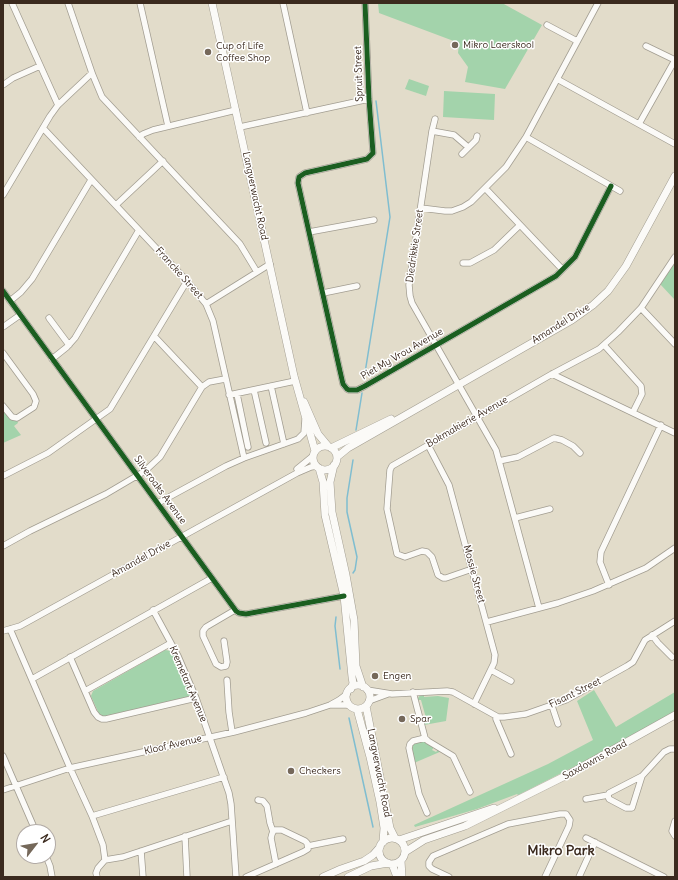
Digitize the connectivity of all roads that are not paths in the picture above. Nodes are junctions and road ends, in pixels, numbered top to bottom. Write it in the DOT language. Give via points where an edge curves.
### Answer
graph roads {
  1 [pos="12,3"];
  2 [pos="68,3"];
  3 [pos="140,3"];
  4 [pos="212,3"];
  5 [pos="284,3"];
  6 [pos="365,3"];
  7 [pos="598,3"];
  8 [pos="547,25"];
  9 [pos="577,41"];
  10 [pos="646,46"];
  11 [pos="675,60"];
  12 [pos="40,66"];
  13 [pos="92,73"];
  14 [pos="557,79"];
  15 [pos="3,85"];
  16 [pos="369,99"];
  17 [pos="58,105"];
  18 [pos="236,110"];
  19 [pos="307,113"];
  20 [pos="435,120"];
  21 [pos="640,124"];
  22 [pos="168,126"];
  23 [pos="240,127"];
  24 [pos="43,128"];
  25 [pos="432,131"];
  26 [pos="477,136"];
  27 [pos="139,137"];
  28 [pos="526,137"];
  29 [pos="373,144"];
  30 [pos="675,144"];
  31 [pos="468,147"];
  32 [pos="462,154"];
  33 [pos="162,161"];
  34 [pos="675,176"];
  35 [pos="91,180"];
  36 [pos="611,186"];
  37 [pos="485,188"];
  38 [pos="620,191"];
  39 [pos="3,195"];
  40 [pos="116,205"];
  41 [pos="421,208"];
  42 [pos="374,220"];
  43 [pos="520,226"];
  44 [pos="139,230"];
  45 [pos="309,232"];
  46 [pos="675,257"];
  47 [pos="463,263"];
  48 [pos="270,264"];
  49 [pos="562,269"];
  50 [pos="257,272"];
  51 [pos="187,281"];
  52 [pos="357,286"];
  53 [pos="3,291"];
  54 [pos="323,293"];
  55 [pos="10,302"];
  56 [pos="206,304"];
  57 [pos="640,308"];
  58 [pos="20,315"];
  59 [pos="49,318"];
  60 [pos="3,327"];
  61 [pos="154,336"];
  62 [pos="675,344"];
  63 [pos="69,345"];
  64 [pos="436,345"];
  65 [pos="604,345"];
  66 [pos="3,353"];
  67 [pos="52,359"];
  68 [pos="552,374"];
  69 [pos="225,379"];
  70 [pos="295,381"];
  71 [pos="459,385"];
  72 [pos="271,386"];
  73 [pos="202,387"];
  74 [pos="254,390"];
  75 [pos="298,390"];
  76 [pos="237,394"];
  77 [pos="229,395"];
  78 [pos="3,406"];
  79 [pos="418,409"];
  80 [pos="634,412"];
  81 [pos="477,416"];
  82 [pos="305,418"];
  83 [pos="97,420"];
  84 [pos="661,425"];
  85 [pos="675,433"];
  86 [pos="266,443"];
  87 [pos="284,444"];
  88 [pos="428,445"];
  89 [pos="248,447"];
  90 [pos="330,447"];
  91 [pos="580,453"];
  92 [pos="314,454"];
  93 [pos="337,457"];
  94 [pos="244,458"];
  95 [pos="499,461"];
  96 [pos="334,466"];
  97 [pos="318,467"];
  98 [pos="137,475"];
  99 [pos="3,476"];
  100 [pos="277,483"];
  101 [pos="158,503"];
  102 [pos="550,508"];
  103 [pos="515,518"];
  104 [pos="182,536"];
  105 [pos="3,546"];
  106 [pos="675,548"];
  107 [pos="472,569"];
  108 [pos="212,578"];
  109 [pos="609,585"];
  110 [pos="344,596"];
  111 [pos="539,608"];
  112 [pos="153,610"];
  113 [pos="235,610"];
  114 [pos="675,621"];
  115 [pos="487,622"];
  116 [pos="10,629"];
  117 [pos="3,631"];
  118 [pos="652,635"];
  119 [pos="224,641"];
  120 [pos="171,643"];
  121 [pos="70,657"];
  122 [pos="672,657"];
  123 [pos="491,670"];
  124 [pos="32,679"];
  125 [pos="227,680"];
  126 [pos="511,681"];
  127 [pos="365,688"];
  128 [pos="85,691"];
  129 [pos="349,691"];
  130 [pos="413,692"];
  131 [pos="388,694"];
  132 [pos="196,698"];
  133 [pos="367,704"];
  134 [pos="474,704"];
  135 [pos="330,705"];
  136 [pos="349,705"];
  137 [pos="552,706"];
  138 [pos="357,709"];
  139 [pos="675,715"];
  140 [pos="496,716"];
  141 [pos="558,724"];
  142 [pos="232,732"];
  143 [pos="210,737"];
  144 [pos="425,738"];
  145 [pos="674,749"];
  146 [pos="511,754"];
  147 [pos="3,756"];
  148 [pos="70,768"];
  149 [pos="642,776"];
  150 [pos="224,777"];
  151 [pos="16,785"];
  152 [pos="3,790"];
  153 [pos="470,792"];
  154 [pos="608,795"];
  155 [pos="586,799"];
  156 [pos="258,800"];
  157 [pos="513,801"];
  158 [pos="427,813"];
  159 [pos="92,816"];
  160 [pos="232,821"];
  161 [pos="675,821"];
  162 [pos="33,824"];
  163 [pos="273,832"];
  164 [pos="185,836"];
  165 [pos="675,836"];
  166 [pos="586,838"];
  167 [pos="343,839"];
  168 [pos="397,839"];
  169 [pos="595,842"];
  170 [pos="382,844"];
  171 [pos="308,846"];
  172 [pos="141,851"];
  173 [pos="405,852"];
  174 [pos="105,860"];
  175 [pos="401,861"];
  176 [pos="49,864"];
  177 [pos="276,864"];
  178 [pos="390,864"];
  179 [pos="52,877"];
  180 [pos="97,877"];
  181 [pos="143,877"];
  182 [pos="187,877"];
  183 [pos="236,877"];
  184 [pos="246,877"];
  185 [pos="323,877"];
  186 [pos="348,877"];
  187 [pos="397,877"];
  188 [pos="402,877"];
  189 [pos="449,877"];
  190 [pos="545,877"];
  191 [pos="579,877"];
  192 [pos="664,877"];
  1 -- 12 [label="street"];
  2 -- 13 [label="street"];
  3 -- 22 [label="street"];
  4 -- 18 [label="street, Langverwacht Road"];
  5 -- 19 [label="street"];
  6 -- 16 [label="street, Spruit Street"];
  7 -- 9 [label="street"];
  8 -- 9 [label="street"];
  9 -- 14 [label="street"];
  10 -- 11 [label="street"];
  11 -- 21 [label="street"];
  12 -- 15 [label="street"];
  12 -- 17 [label="street"];
  13 -- 17 [label="street"];
  13 -- 27 [label="street" via="102,97"];
  14 -- 21 [label="street"];
  14 -- 28 [label="street"];
  16 -- 19 [label="street"];
  16 -- 29 [label="street, Spruit Street"];
  17 -- 24 [label="street"];
  18 -- 22 [label="street"];
  18 -- 23 [label="street, Langverwacht Road"];
  19 -- 23 [label="street"];
  20 -- 25 [label="street, Diedrikkie Street"];
  21 -- 30 [label="street"];
  22 -- 27 [label="street"];
  23 -- 48 [label="street, Langverwacht Road"];
  24 -- 35 [label="street, Francke Street"];
  24 -- 39 [label="street"];
  25 -- 31 [label="street" via="454,135"];
  25 -- 41 [label="street, Diedrikkie Street"];
  26 -- 31 [label="street"];
  27 -- 33 [label="street"];
  28 -- 36 [label="street"];
  28 -- 37 [label="street" via="506,167"];
  29 -- 45 [label="street, Piet My Vrou Avenue" via="374,153 367,159 305,173 299,177 298,187"];
  31 -- 32 [label="street"];
  33 -- 40 [label="street"];
  33 -- 50 [label="street" via="240,244"];
  34 -- 71 [label="street, Amandel Drive" via="622,272 594,305"];
  35 -- 40 [label="street, Francke Street"];
  35 -- 55 [label="street" via="32,279"];
  36 -- 38 [label="street"];
  36 -- 49 [label="street, Piet My Vrou Avenue" via="575,257"];
  37 -- 41 [label="street" via="468,205 458,209 445,211"];
  37 -- 43 [label="street"];
  40 -- 44 [label="street, Francke Street"];
  41 -- 64 [label="street, Diedrikkie Street" via="409,291 412,303"];
  42 -- 45 [label="street"];
  43 -- 47 [label="street" via="494,250 470,263"];
  43 -- 49 [label="street"];
  44 -- 51 [label="street, Francke Street"];
  44 -- 63 [label="street"];
  45 -- 54 [label="street, Piet My Vrou Avenue"];
  46 -- 57 [label="street, Bokmakierie Avenue"];
  48 -- 50 [label="street"];
  48 -- 70 [label="street, Langverwacht Road"];
  49 -- 64 [label="street, Piet My Vrou Avenue" via="550,280"];
  50 -- 56 [label="street"];
  51 -- 56 [label="street, Francke Street"];
  51 -- 61 [label="street"];
  52 -- 54 [label="street"];
  53 -- 55 [label="street, Silveroaks Avenue"];
  54 -- 64 [label="street, Piet My Vrou Avenue" via="342,382 349,390 365,386"];
  55 -- 58 [label="street, Silveroaks Avenue"];
  56 -- 69 [label="street, Francke Street" via="213,321"];
  57 -- 62 [label="street"];
  57 -- 65 [label="street, Bokmakierie Avenue"];
  58 -- 60 [label="street"];
  58 -- 67 [label="street, Silveroaks Avenue"];
  59 -- 63 [label="street"];
  61 -- 73 [label="street"];
  61 -- 83 [label="street" via="114,404"];
  63 -- 67 [label="street"];
  64 -- 71 [label="street, Diedrikkie Street"];
  65 -- 68 [label="street, Bokmakierie Avenue"];
  65 -- 80 [label="street" via="641,386 642,394"];
  66 -- 78 [label="street" via="36,401 34,407 17,418 12,417"];
  67 -- 83 [label="street, Silveroaks Avenue"];
  68 -- 80 [label="street"];
  68 -- 81 [label="street, Bokmakierie Avenue"];
  69 -- 73 [label="street" via="209,382"];
  69 -- 77 [label="street, Francke Street"];
  70 -- 72 [label="street"];
  70 -- 75 [label="street, Langverwacht Road"];
  71 -- 79 [label="street, Amandel Drive"];
  71 -- 81 [label="street, Diedrikkie Street"];
  72 -- 74 [label="street"];
  72 -- 87 [label="street"];
  73 -- 98 [label="street" via="160,457 152,466"];
  74 -- 76 [label="street"];
  74 -- 86 [label="street"];
  75 -- 82 [label="street, Langverwacht Road"];
  75 -- 90 [label="street, Langverwacht Road" via="318,434"];
  76 -- 77 [label="street"];
  76 -- 89 [label="street"];
  77 -- 94 [label="street, Francke Street"];
  79 -- 90 [label="street, Amandel Drive"];
  79 -- 93 [label="street, Amandel Drive" via="348,448"];
  80 -- 84 [label="street"];
  81 -- 88 [label="street, Bokmakierie Avenue"];
  81 -- 95 [label="street, Diedrikkie Street" via="496,450"];
  82 -- 87 [label="street" via="302,435"];
  82 -- 92 [label="street, Langverwacht Road"];
  83 -- 98 [label="street, Silveroaks Avenue"];
  83 -- 99 [label="street" via="48,454"];
  84 -- 85 [label="street"];
  84 -- 109 [label="street" via="601,552 600,562"];
  87 -- 94 [label="street"];
  88 -- 107 [label="street, Mossie Street" via="449,485"];
  88 -- 107 [label="street, Bokmakierie Avenue" via="395,463 390,470 387,508 396,552 405,557 422,551 427,552 432,557 438,575 443,578"];
  90 -- 92 [label="street" via="320,447"];
  90 -- 93 [label="street"];
  91 -- 95 [label="street" via="573,446 554,438 518,457"];
  92 -- 97 [label="street" via="313,460"];
  92 -- 100 [label="street, Amandel Drive" via="302,466"];
  93 -- 96 [label="street"];
  94 -- 101 [label="street" via="216,470"];
  95 -- 103 [label="street, Diedrikkie Street"];
  96 -- 97 [label="street" via="327,469"];
  96 -- 127 [label="street" via="330,482 332,512 354,620 356,666"];
  97 -- 100 [label="street, Amandel Drive" via="304,469"];
  97 -- 110 [label="street" via="323,482 325,515"];
  98 -- 101 [label="street, Silveroaks Avenue"];
  98 -- 105 [label="street" via="106,494"];
  100 -- 104 [label="street, Amandel Drive"];
  101 -- 104 [label="street, Silveroaks Avenue"];
  102 -- 103 [label="street"];
  103 -- 111 [label="street, Diedrikkie Street"];
  104 -- 108 [label="street, Silveroaks Avenue"];
  104 -- 116 [label="street, Amandel Drive" via="20,626"];
  106 -- 109 [label="street" via="646,568"];
  107 -- 115 [label="street, Mossie Street"];
  108 -- 112 [label="street"];
  108 -- 113 [label="street, Silveroaks Avenue"];
  109 -- 111 [label="street"];
  110 -- 113 [label="street" via="246,614"];
  110 -- 129 [label="street" via="353,683"];
  111 -- 115 [label="street"];
  112 -- 120 [label="street, Kremetart Avenue"];
  112 -- 121 [label="street"];
  113 -- 119 [label="street" via="203,631 216,664 222,667 226,666 227,662"];
  114 -- 118 [label="street, Fisant Street"];
  115 -- 123 [label="street, Mossie Street" via="496,657"];
  116 -- 117 [label="street, Amandel Drive"];
  116 -- 124 [label="street"];
  118 -- 122 [label="street"];
  118 -- 137 [label="street, Fisant Street" via="643,643 631,664"];
  120 -- 128 [label="street"];
  120 -- 132 [label="street, Kremetart Avenue"];
  121 -- 124 [label="street"];
  121 -- 128 [label="street"];
  123 -- 126 [label="street"];
  123 -- 134 [label="street, Mossie Street"];
  124 -- 148 [label="street"];
  125 -- 142 [label="street"];
  127 -- 129 [label="street" via="356,686"];
  127 -- 131 [label="street"];
  127 -- 133 [label="street" via="370,695"];
  128 -- 132 [label="street" via="94,712 102,719"];
  129 -- 135 [label="street, Kloof Avenue"];
  129 -- 136 [label="street"];
  130 -- 131 [label="street"];
  130 -- 134 [label="street" via="447,691"];
  130 -- 144 [label="street"];
  131 -- 133 [label="street"];
  132 -- 143 [label="street, Kremetart Avenue"];
  133 -- 138 [label="street"];
  133 -- 168 [label="street, Langverwacht Road" via="390,828"];
  134 -- 140 [label="street"];
  135 -- 136 [label="street, Kloof Avenue"];
  135 -- 142 [label="street, Kloof Avenue"];
  136 -- 138 [label="street"];
  137 -- 140 [label="street, Fisant Street" via="526,714"];
  137 -- 141 [label="street"];
  138 -- 170 [label="street, Langverwacht Road" via="380,802 384,828"];
  139 -- 157 [label="street, Saxdowns Road" via="589,764"];
  140 -- 146 [label="street"];
  142 -- 143 [label="street, Kloof Avenue"];
  143 -- 148 [label="street, Kloof Avenue"];
  143 -- 150 [label="street, Kremetart Avenue"];
  144 -- 153 [label="street" via="452,756"];
  144 -- 158 [label="street" via="414,741 409,748 419,794"];
  145 -- 149 [label="street" via="668,749 662,754"];
  147 -- 151 [label="street"];
  148 -- 151 [label="street, Kloof Avenue"];
  148 -- 159 [label="street"];
  149 -- 154 [label="street"];
  149 -- 154 [label="street" via="631,808 610,800"];
  150 -- 159 [label="street"];
  150 -- 160 [label="street, Kremetart Avenue" via="231,799"];
  151 -- 152 [label="street, Kloof Avenue"];
  151 -- 162 [label="street"];
  154 -- 155 [label="street"];
  156 -- 163 [label="street" via="267,806"];
  157 -- 168 [label="street, Saxdowns Road"];
  157 -- 173 [label="street, Saxdowns Road" via="465,826 424,840"];
  159 -- 174 [label="street" via="103,844"];
  160 -- 164 [label="street"];
  160 -- 183 [label="street, Kremetart Avenue"];
  161 -- 165 [label="street" via="672,831"];
  163 -- 171 [label="street" via="277,829 282,830 305,841"];
  163 -- 177 [label="street" via="272,847"];
  164 -- 172 [label="street"];
  164 -- 182 [label="street"];
  166 -- 169 [label="street"];
  167 -- 171 [label="street"];
  168 -- 170 [label="street" via="390,838"];
  168 -- 173 [label="street" via="404,845"];
  169 -- 191 [label="street"];
  169 -- 192 [label="street"];
  170 -- 178 [label="street" via="381,857"];
  170 -- 185 [label="street" via="364,861"];
  171 -- 177 [label="street" via="303,852"];
  172 -- 174 [label="street"];
  172 -- 181 [label="street"];
  173 -- 175 [label="street"];
  174 -- 180 [label="street" via="98,868"];
  175 -- 178 [label="street"];
  175 -- 188 [label="street"];
  176 -- 179 [label="street"];
  177 -- 184 [label="street"];
  178 -- 186 [label="street" via="371,866"];
  178 -- 187 [label="street"];
  189 -- 190 [label="street" via="429,866 433,856 508,824 566,814 570,820"];
}
